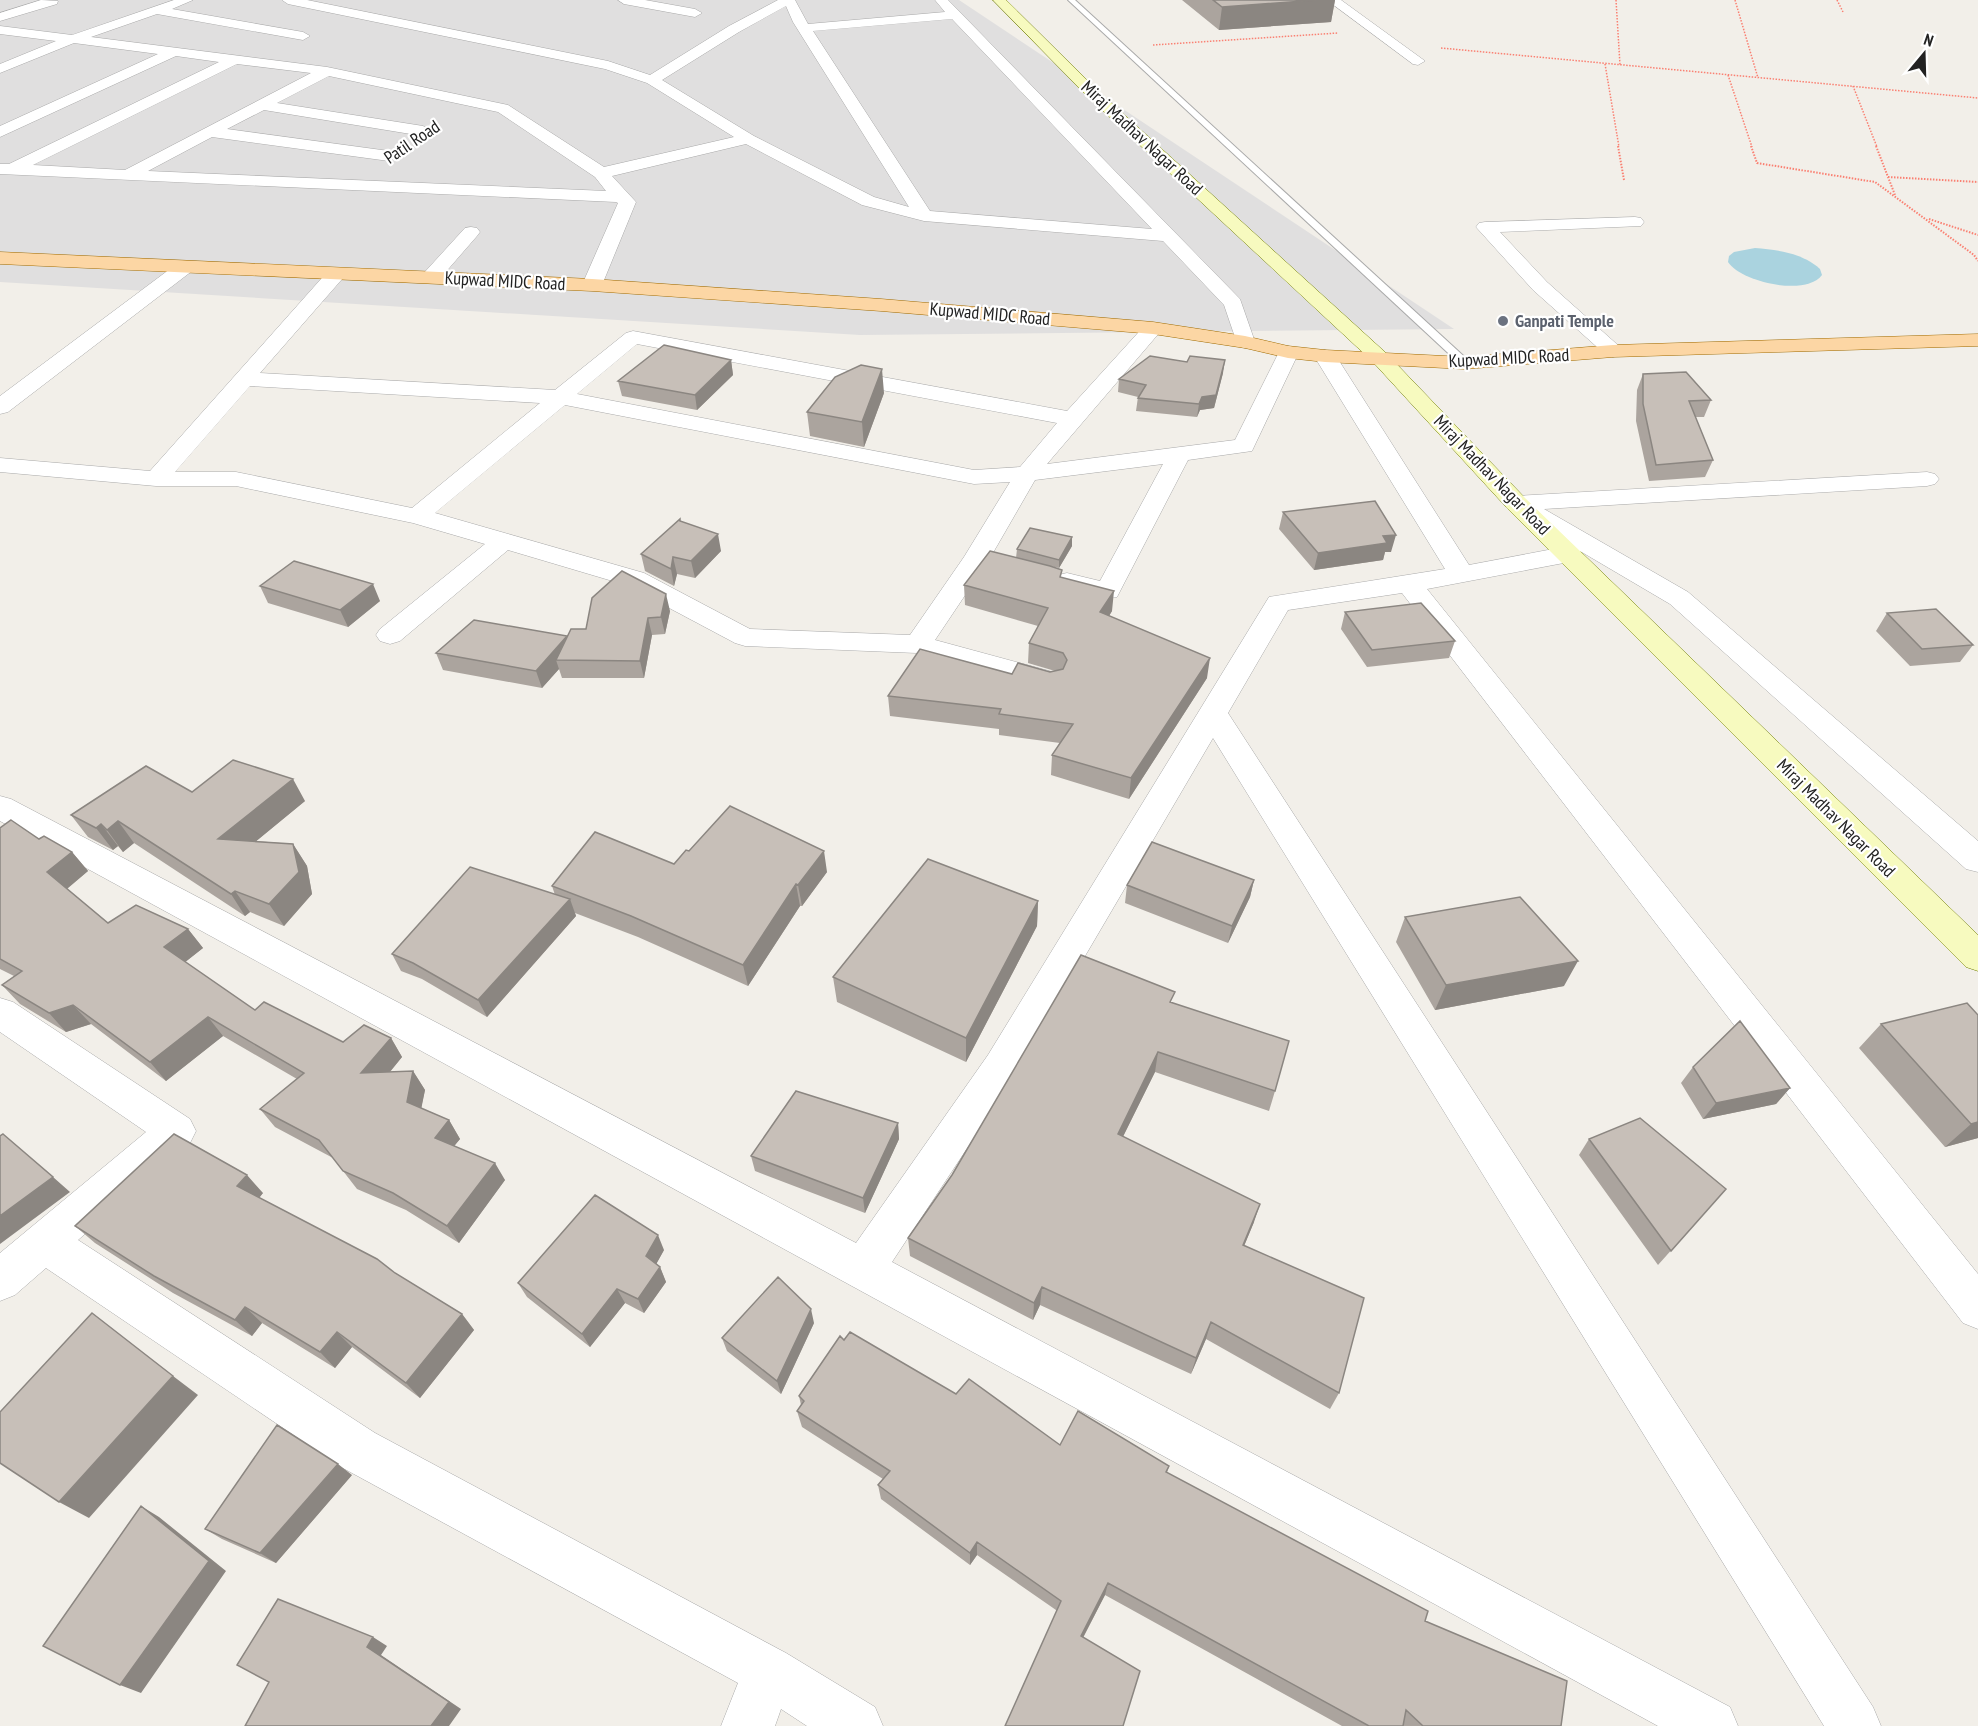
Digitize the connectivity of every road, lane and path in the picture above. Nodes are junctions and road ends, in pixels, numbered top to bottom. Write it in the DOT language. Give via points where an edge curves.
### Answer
graph roads {
  1 [pos="52,0"];
  2 [pos="187,0"];
  3 [pos="624,0"];
  4 [pos="789,0"];
  5 [pos="941,0"];
  6 [pos="999,0"];
  7 [pos="1071,0"];
  8 [pos="1333,0"];
  9 [pos="1616,0"];
  10 [pos="1735,0"];
  11 [pos="1836,0"];
  12 [pos="296,1"];
  13 [pos="647,2"];
  14 [pos="156,10"];
  15 [pos="1843,12"];
  16 [pos="695,14"];
  17 [pos="954,15"];
  18 [pos="0,17"];
  19 [pos="804,28"];
  20 [pos="0,30"];
  21 [pos="1345,33"];
  22 [pos="303,36"];
  23 [pos="73,39"];
  24 [pos="1395,44"];
  25 [pos="1123,47"];
  26 [pos="174,52"];
  27 [pos="234,60"];
  28 [pos="1418,61"];
  29 [pos="1605,64"];
  30 [pos="1620,65"];
  31 [pos="0,69"];
  32 [pos="327,72"];
  33 [pos="1728,75"];
  34 [pos="1758,78"];
  35 [pos="652,80"];
  36 [pos="1853,87"];
  37 [pos="1978,98"];
  38 [pos="477,103"];
  39 [pos="263,105"];
  40 [pos="459,112"];
  41 [pos="0,117"];
  42 [pos="26,120"];
  43 [pos="441,122"];
  44 [pos="423,131"];
  45 [pos="0,132"];
  46 [pos="210,132"];
  47 [pos="748,139"];
  48 [pos="389,156"];
  49 [pos="5,170"];
  50 [pos="602,173"];
  51 [pos="128,175"];
  52 [pos="1888,177"];
  53 [pos="1624,180"];
  54 [pos="1978,182"];
  55 [pos="350,185"];
  56 [pos="620,197"];
  57 [pos="1896,197"];
  58 [pos="924,216"];
  59 [pos="1925,218"];
  60 [pos="1635,222"];
  61 [pos="471,232"];
  62 [pos="1978,235"];
  63 [pos="1167,236"];
  64 [pos="0,258"];
  65 [pos="1978,261"];
  66 [pos="184,267"];
  67 [pos="336,274"];
  68 [pos="430,278"];
  69 [pos="592,285"];
  70 [pos="1153,328"];
  71 [pos="1978,340"];
  72 [pos="1245,342"];
  73 [pos="1613,351"];
  74 [pos="1288,352"];
  75 [pos="1325,356"];
  76 [pos="1379,357"];
  77 [pos="1465,363"];
  78 [pos="243,379"];
  79 [pos="558,397"];
  80 [pos="0,407"];
  81 [pos="1072,419"];
  82 [pos="1179,454"];
  83 [pos="0,465"];
  84 [pos="1027,474"];
  85 [pos="156,479"];
  86 [pos="1927,479"];
  87 [pos="1516,503"];
  88 [pos="417,516"];
  89 [pos="504,541"];
  90 [pos="1569,554"];
  91 [pos="1042,575"];
  92 [pos="1462,575"];
  93 [pos="1409,584"];
  94 [pos="390,635"];
  95 [pos="918,644"];
  96 [pos="1050,681"];
  97 [pos="1213,713"];
  98 [pos="0,807"];
  99 [pos="1978,860"];
  100 [pos="1978,957"];
  101 [pos="0,1013"];
  102 [pos="44,1242"];
  103 [pos="863,1269"];
  104 [pos="0,1280"];
  105 [pos="1978,1308"];
  106 [pos="768,1671"];
  107 [pos="748,1726"];
  108 [pos="856,1726"];
  109 [pos="1711,1726"];
  110 [pos="1854,1726"];
  1 -- 18 [label="street"];
  2 -- 14 [label="street"];
  3 -- 13 [label="street"];
  4 -- 19 [label="street"];
  4 -- 35 [label="street"];
  5 -- 17 [label="street"];
  6 -- 76 [label="street, Miraj Madhav Nagar Road" via="1092,93"];
  7 -- 25 [label="lane"];
  8 -- 24 [label="street"];
  9 -- 30 [label="path"];
  10 -- 34 [label="path"];
  11 -- 15 [label="path"];
  12 -- 35 [label="street" via="608,65"];
  13 -- 16 [label="street"];
  14 -- 22 [label="street"];
  14 -- 23 [label="street"];
  17 -- 19 [label="street"];
  17 -- 63 [label="street"];
  19 -- 58 [label="street"];
  20 -- 23 [label="street"];
  21 -- 25 [label="path"];
  23 -- 26 [label="street"];
  23 -- 31 [label="street"];
  24 -- 28 [label="street"];
  24 -- 29 [label="path"];
  25 -- 77 [label="lane"];
  26 -- 27 [label="street"];
  26 -- 42 [label="street"];
  27 -- 32 [label="street"];
  27 -- 49 [label="street"];
  29 -- 30 [label="path"];
  29 -- 53 [label="path"];
  30 -- 33 [label="path"];
  32 -- 38 [label="street"];
  32 -- 39 [label="street"];
  33 -- 34 [label="path"];
  33 -- 57 [label="path" via="1757,163 1875,182"];
  34 -- 36 [label="path"];
  35 -- 47 [label="street"];
  36 -- 37 [label="path"];
  36 -- 52 [label="path"];
  38 -- 40 [label="street, Patil Road"];
  38 -- 50 [label="street" via="502,108"];
  39 -- 44 [label="street"];
  39 -- 46 [label="street"];
  41 -- 42 [label="street"];
  42 -- 45 [label="street"];
  43 -- 44 [label="street, Patil Road"];
  44 -- 48 [label="street, Patil Road"];
  46 -- 48 [label="street"];
  46 -- 51 [label="street"];
  47 -- 50 [label="street"];
  47 -- 58 [label="street" via="868,201"];
  48 -- 55 [label="street, Patil Road"];
  49 -- 51 [label="street"];
  50 -- 56 [label="street"];
  51 -- 55 [label="street"];
  52 -- 54 [label="path"];
  52 -- 57 [label="path"];
  55 -- 56 [label="street"];
  56 -- 69 [label="street" via="627,202"];
  57 -- 59 [label="path"];
  58 -- 63 [label="street"];
  59 -- 62 [label="path"];
  59 -- 65 [label="path"];
  60 -- 73 [label="street" via="1485,227 1540,286"];
  61 -- 68 [label="street"];
  63 -- 72 [label="street" via="1233,303"];
  64 -- 66 [label="main road, Kupwad MIDC Road"];
  66 -- 67 [label="main road, Kupwad MIDC Road"];
  66 -- 80 [label="street"];
  67 -- 68 [label="main road, Kupwad MIDC Road"];
  67 -- 78 [label="street"];
  68 -- 69 [label="main road, Kupwad MIDC Road"];
  69 -- 70 [label="main road, Kupwad MIDC Road"];
  70 -- 72 [label="main road, Kupwad MIDC Road"];
  70 -- 81 [label="street"];
  71 -- 73 [label="main road, Kupwad MIDC Road"];
  72 -- 74 [label="main road, Kupwad MIDC Road"];
  73 -- 77 [label="main road, Kupwad MIDC Road"];
  74 -- 75 [label="main road, Kupwad MIDC Road"];
  74 -- 82 [label="street" via="1244,446"];
  75 -- 76 [label="main road, Kupwad MIDC Road"];
  75 -- 92 [label="street"];
  76 -- 77 [label="main road, Kupwad MIDC Road"];
  76 -- 87 [label="street, Miraj Madhav Nagar Road"];
  78 -- 79 [label="street"];
  78 -- 85 [label="street"];
  79 -- 81 [label="street" via="633,337"];
  79 -- 84 [label="street" via="974,477"];
  79 -- 88 [label="street"];
  81 -- 84 [label="street"];
  82 -- 84 [label="street"];
  82 -- 91 [label="street" via="1108,591"];
  83 -- 85 [label="street"];
  84 -- 95 [label="street" via="988,561"];
  85 -- 88 [label="street" via="236,479"];
  86 -- 87 [label="street"];
  87 -- 90 [label="street, Miraj Madhav Nagar Road"];
  87 -- 99 [label="street" via="1679,598"];
  88 -- 89 [label="street"];
  89 -- 94 [label="street"];
  89 -- 95 [label="street" via="635,579 745,637"];
  90 -- 92 [label="street"];
  90 -- 100 [label="street, Miraj Madhav Nagar Road"];
  92 -- 93 [label="street"];
  93 -- 97 [label="street" via="1279,603"];
  93 -- 105 [label="street"];
  95 -- 96 [label="street"];
  97 -- 103 [label="street" via="1001,1066"];
  97 -- 110 [label="street"];
  98 -- 103 [label="street"];
  101 -- 102 [label="street" via="176,1131"];
  102 -- 104 [label="street"];
  102 -- 106 [label="street" via="358,1450"];
  103 -- 109 [label="street"];
  106 -- 107 [label="street"];
  106 -- 108 [label="street"];
}
